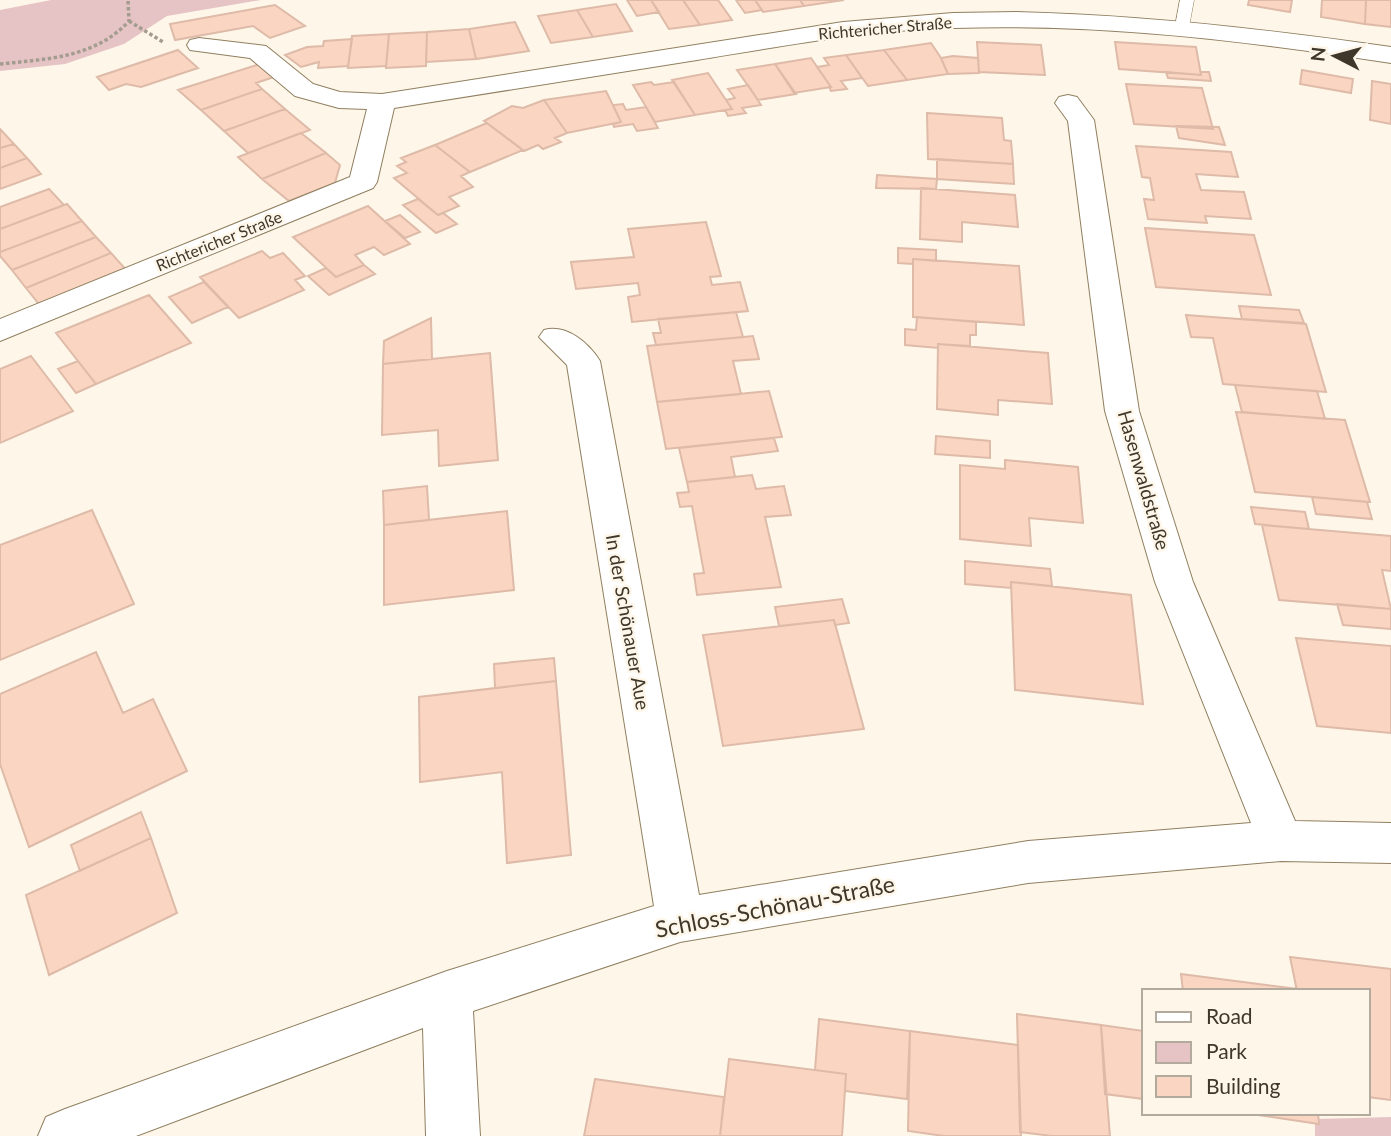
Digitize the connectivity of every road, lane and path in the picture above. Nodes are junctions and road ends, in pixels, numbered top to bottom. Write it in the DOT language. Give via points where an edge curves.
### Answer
graph roads {
  1 [pos="128,0"];
  2 [pos="1187,0"];
  3 [pos="1182,27"];
  4 [pos="199,45"];
  5 [pos="1391,55"];
  6 [pos="0,64"];
  7 [pos="382,102"];
  8 [pos="1068,103"];
  9 [pos="0,331"];
  10 [pos="555,337"];
  11 [pos="1281,841"];
  12 [pos="1391,842"];
  13 [pos="680,920"];
  14 [pos="447,995"];
  15 [pos="65,1136"];
  16 [pos="453,1136"];
  1 -- 6 [label="path" via="129,22 99,47"];
  2 -- 3 [label="lane"];
  3 -- 5 [label="street, Richtericher Straße"];
  3 -- 7 [label="street, Richtericher Straße" via="1065,19 889,24"];
  4 -- 7 [label="street, Richtericher Straße" via="257,51 304,90 339,100"];
  7 -- 9 [label="street, Richtericher Straße" via="363,182"];
  8 -- 11 [label="street, Hasenwaldstraße" via="1081,120 1122,411 1174,582"];
  10 -- 13 [label="street, In der Schönauer Aue" via="583,361"];
  11 -- 12 [label="street, Schloss-Schönau-Straße"];
  11 -- 13 [label="street, Schloss-Schönau-Straße" via="1028,862"];
  13 -- 14 [label="street, Schloss-Schönau-Straße"];
  14 -- 15 [label="street, Schloss-Schönau-Straße"];
  14 -- 16 [label="street"];
}
